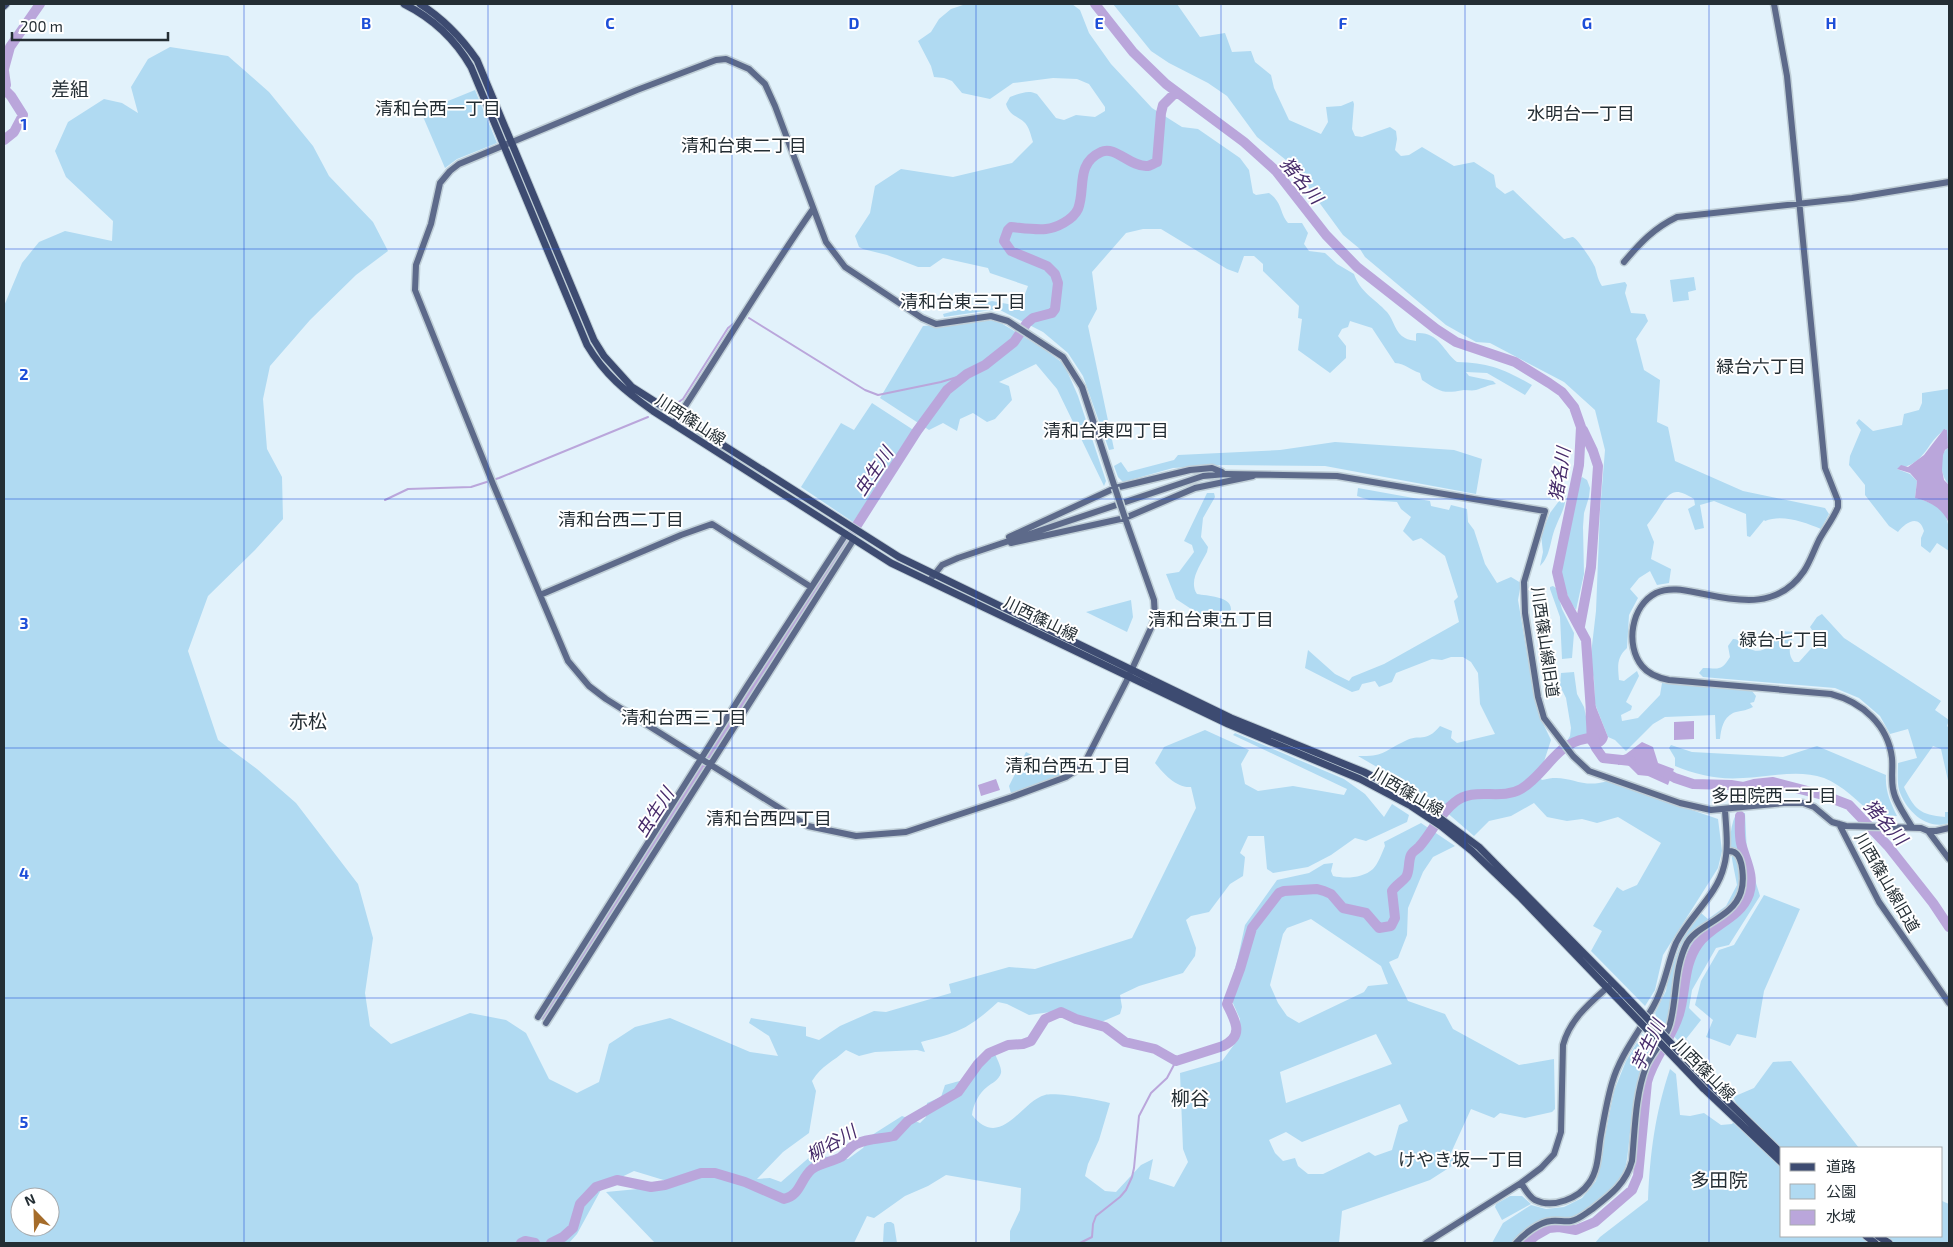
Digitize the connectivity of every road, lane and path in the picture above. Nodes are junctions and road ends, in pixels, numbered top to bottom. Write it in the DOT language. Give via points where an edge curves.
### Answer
graph roads {
  1 [pos="404,4"];
  2 [pos="420,4"];
  3 [pos="1774,4"];
  4 [pos="508,144"];
  5 [pos="1949,182"];
  6 [pos="1799,203"];
  7 [pos="813,208"];
  8 [pos="1624,262"];
  9 [pos="676,420"];
  10 [pos="1264,473"];
  11 [pos="1226,474"];
  12 [pos="1115,488"];
  13 [pos="1125,518"];
  14 [pos="848,530"];
  15 [pos="854,539"];
  16 [pos="992,546"];
  17 [pos="932,577"];
  18 [pos="810,586"];
  19 [pos="540,595"];
  20 [pos="1130,673"];
  21 [pos="700,760"];
  22 [pos="710,766"];
  23 [pos="1725,810"];
  24 [pos="1838,824"];
  25 [pos="1912,827"];
  26 [pos="1949,828"];
  27 [pos="1928,831"];
  28 [pos="1475,849"];
  29 [pos="1727,851"];
  30 [pos="1949,859"];
  31 [pos="1610,985"];
  32 [pos="1949,1002"];
  33 [pos="538,1017"];
  34 [pos="546,1022"];
  35 [pos="1707,1086"];
  36 [pos="1780,1152"];
  37 [pos="1780,1161"];
  38 [pos="1521,1183"];
  39 [pos="1426,1243"];
  40 [pos="1516,1243"];
  1 -- 4 [label="main road, 川西篠山線" via="435,24 465,57"];
  2 -- 4 [label="main road, 川西篠山線" via="440,17 466,44 481,70"];
  3 -- 6 [label="street" via="1786,76"];
  4 -- 7 [label="street" via="637,90 716,60 726,60 749,68 765,84"];
  4 -- 9 [label="main road, 川西篠山線" via="575,316 596,359 624,391"];
  4 -- 19 [label="street" via="459,164 440,183 431,224 416,264 415,290"];
  5 -- 6 [label="street"];
  6 -- 8 [label="street" via="1677,217 1646,236"];
  6 -- 25 [label="street" via="1825,468 1838,507 1803,572 1790,586 1770,597 1748,601 1663,590 1649,597 1639,608 1634,621 1633,644 1643,667 1658,678 1831,694 1861,707 1885,735 1892,758 1893,790"];
  7 -- 9 [label="street"];
  7 -- 12 [label="street" via="826,242 844,267 922,318 936,324 991,316 1008,320 1062,357 1082,387"];
  9 -- 14 [label="main road, 川西篠山線"];
  10 -- 11 [label="street"];
  10 -- 13 [label="street" via="1195,488"];
  10 -- 23 [label="street, 川西篠山線旧道" via="1336,476 1545,511 1524,582 1525,613 1544,718 1589,771 1680,803"];
  11 -- 12 [label="street" via="1212,468 1190,470"];
  11 -- 16 [label="street" via="1203,476"];
  12 -- 13 [label="street, bridge"];
  12 -- 16 [label="street"];
  13 -- 16 [label="street"];
  13 -- 20 [label="street" via="1154,600 1155,618"];
  14 -- 15 [label="main road, 川西篠山線"];
  14 -- 17 [label="main road, 川西篠山線" via="860,533"];
  14 -- 18 [label="street"];
  15 -- 17 [label="main road, 川西篠山線" via="891,562"];
  15 -- 22 [label="street"];
  16 -- 17 [label="street" via="942,565"];
  17 -- 20 [label="main road, 川西篠山線"];
  18 -- 19 [label="street" via="712,524"];
  18 -- 21 [label="street"];
  19 -- 21 [label="street" via="568,661 589,686"];
  20 -- 22 [label="street" via="1088,757 1076,772 906,832 856,836 808,826"];
  20 -- 28 [label="main road, 川西篠山線" via="1228,724 1360,779 1411,806"];
  20 -- 28 [label="main road, 川西篠山線" via="1364,772 1406,793"];
  21 -- 22 [label="street"];
  21 -- 33 [label="street"];
  22 -- 34 [label="street"];
  23 -- 24 [label="street, 川西篠山線旧道" via="1784,802 1802,803 1814,807"];
  23 -- 29 [label="street"];
  24 -- 25 [label="street"];
  24 -- 32 [label="street, 川西篠山線旧道" via="1879,902"];
  25 -- 27 [label="street"];
  26 -- 27 [label="street"];
  27 -- 30 [label="street"];
  28 -- 31 [label="main road, 川西篠山線"];
  29 -- 38 [label="street" via="1719,880 1678,941 1654,1006 1619,1065 1612,1083 1597,1164 1589,1183 1579,1193 1556,1203 1537,1201"];
  29 -- 40 [label="street" via="1738,856 1743,879 1741,893 1734,906 1688,941 1684,950 1668,1032 1652,1055 1640,1085 1629,1171 1612,1194 1583,1215 1570,1221 1541,1224"];
  31 -- 35 [label="main road, 川西篠山線, bridge" via="1622,992"];
  31 -- 35 [label="main road, 川西篠山線, bridge" via="1616,997"];
  31 -- 38 [label="street" via="1577,1016 1566,1032 1559,1140 1554,1154 1542,1168"];
  35 -- 36 [label="main road, 川西篠山線"];
  35 -- 37 [label="main road, 川西篠山線"];
  38 -- 39 [label="street"];
}
